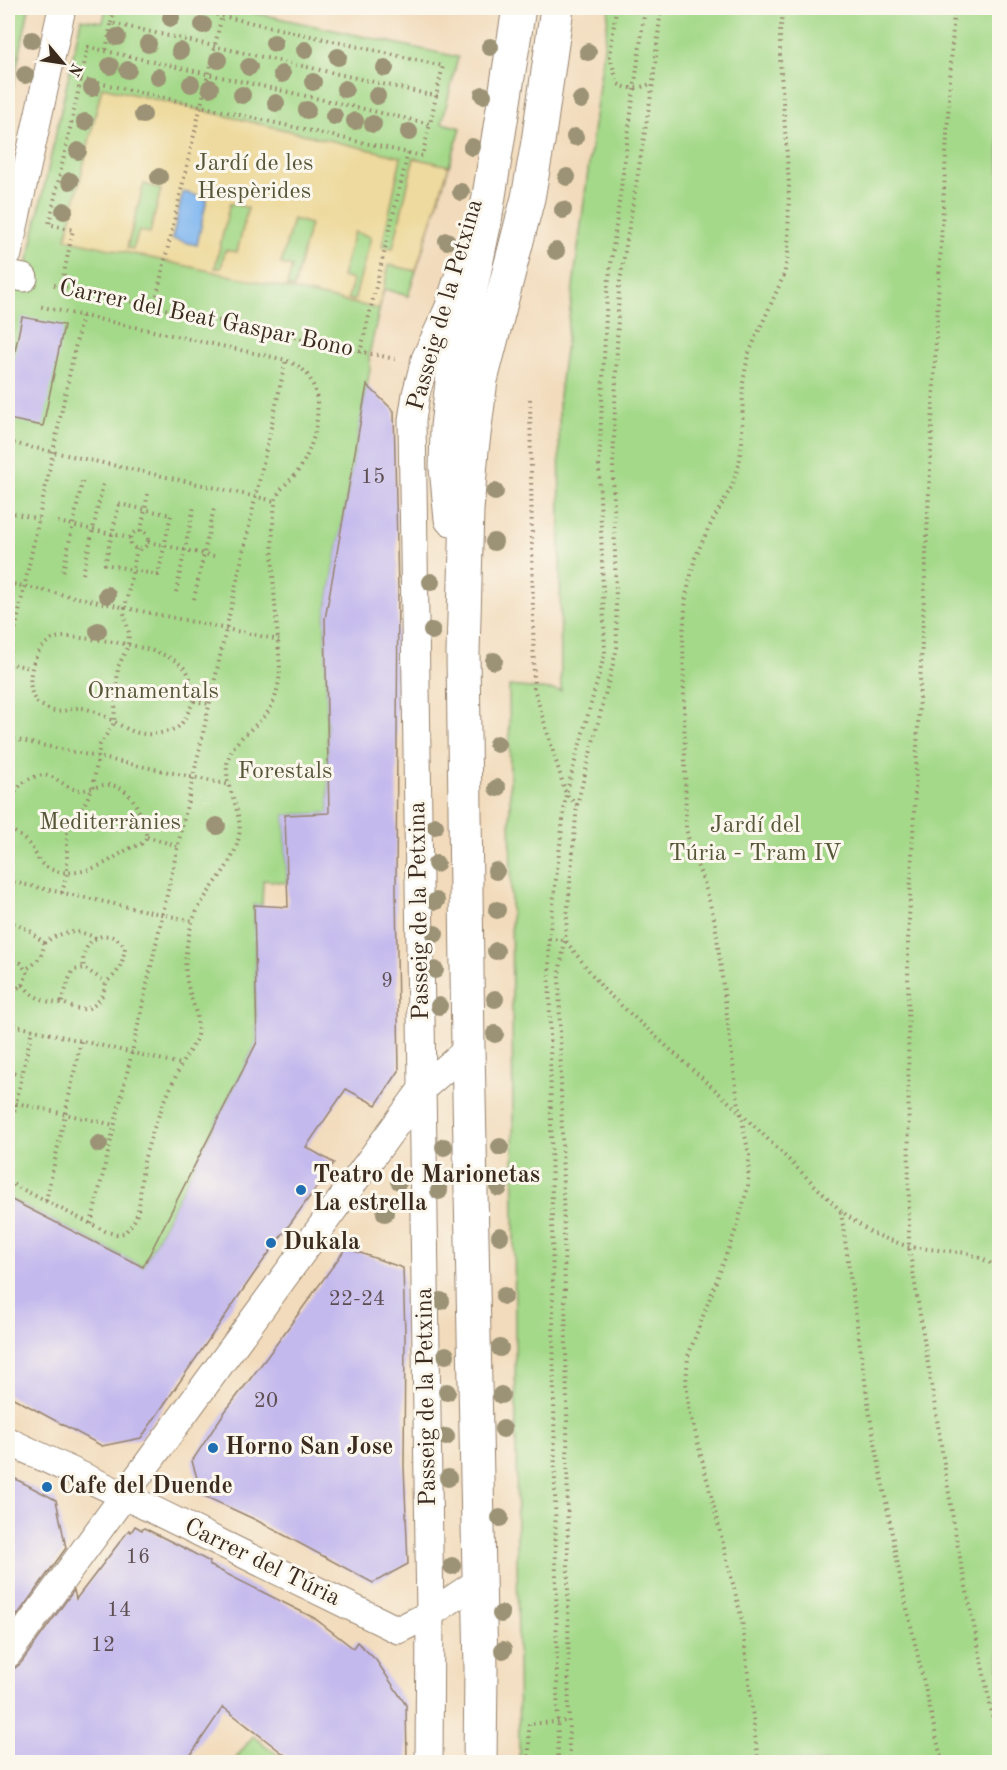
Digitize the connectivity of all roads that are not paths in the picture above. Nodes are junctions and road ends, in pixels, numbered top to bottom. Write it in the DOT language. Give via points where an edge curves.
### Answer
graph roads {
  1 [pos="62,8"];
  2 [pos="519,8"];
  3 [pos="557,8"];
  4 [pos="508,74"];
  5 [pos="8,254"];
  6 [pos="463,653"];
  7 [pos="468,1049"];
  8 [pos="422,1089"];
  9 [pos="8,1441"];
  10 [pos="123,1495"];
  11 [pos="479,1581"];
  12 [pos="430,1614"];
  13 [pos="8,1654"];
  14 [pos="429,1762"];
  15 [pos="480,1762"];
  1 -- 5 [label="street"];
  2 -- 4 [label="main road, Passeig de la Petxina"];
  3 -- 6 [label="main road, Passeig de la Petxina" via="528,198 481,380 468,500"];
  4 -- 6 [label="main road, Passeig de la Petxina" via="485,221 453,373 447,427 446,468"];
  4 -- 8 [label="street, Passeig de la Petxina" via="459,276 425,359 412,420"];
  6 -- 7 [label="main road, Passeig de la Petxina"];
  7 -- 8 [label="street"];
  7 -- 11 [label="main road, Passeig de la Petxina"];
  8 -- 10 [label="street"];
  8 -- 12 [label="street, Passeig de la Petxina"];
  9 -- 10 [label="street, Carrer del Túria"];
  10 -- 12 [label="street, Carrer del Túria" via="398,1630"];
  10 -- 13 [label="street"];
  11 -- 12 [label="street, Carrer del Túria"];
  11 -- 15 [label="main road, Passeig de la Petxina"];
  12 -- 14 [label="street, Passeig de la Petxina"];
}
